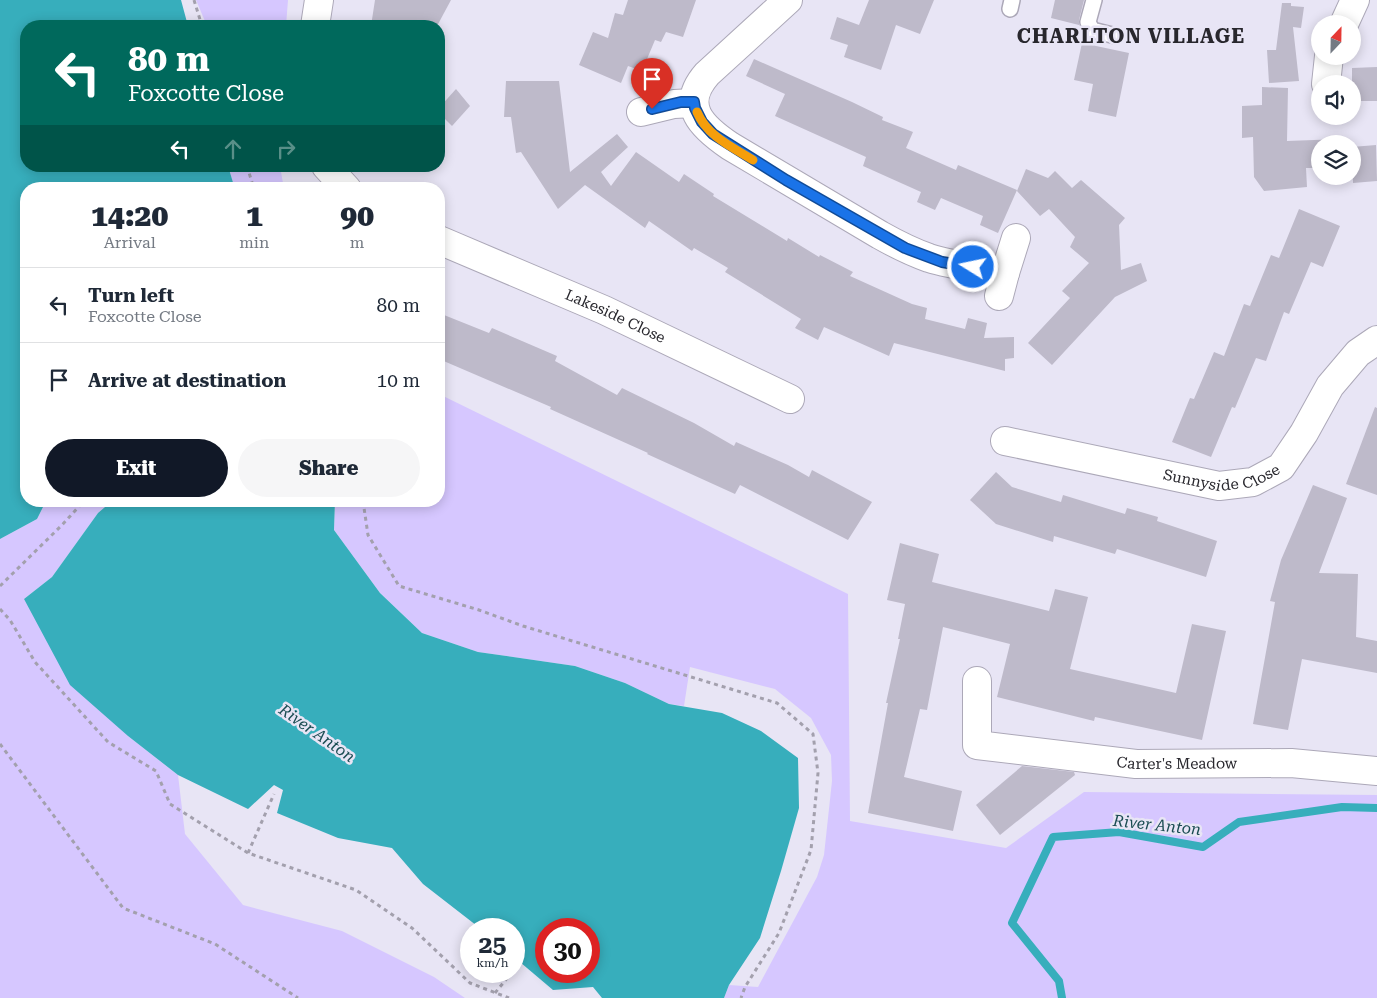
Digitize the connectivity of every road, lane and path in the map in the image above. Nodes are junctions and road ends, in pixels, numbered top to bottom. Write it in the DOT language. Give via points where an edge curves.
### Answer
graph roads {
  1 [pos="194,0"];
  2 [pos="318,0"];
  3 [pos="788,0"];
  4 [pos="1094,0"];
  5 [pos="1355,0"];
  6 [pos="1348,15"];
  7 [pos="200,20"];
  8 [pos="316,20"];
  9 [pos="1116,36"];
  10 [pos="694,102"];
  11 [pos="641,112"];
  12 [pos="331,172"];
  13 [pos="341,182"];
  14 [pos="1016,238"];
  15 [pos="445,243"];
  16 [pos="1377,340"];
  17 [pos="790,399"];
  18 [pos="1005,441"];
  19 [pos="78,507"];
  20 [pos="364,507"];
  21 [pos="0,586"];
  22 [pos="0,608"];
  23 [pos="977,681"];
  24 [pos="0,744"];
  25 [pos="1377,771"];
  26 [pos="274,794"];
  27 [pos="248,853"];
  28 [pos="503,983"];
  29 [pos="495,992"];
  30 [pos="298,998"];
  31 [pos="509,998"];
  32 [pos="741,998"];
  1 -- 7 [label="path"];
  2 -- 8 [label="street"];
  3 -- 10 [label="street" via="707,74 696,88"];
  4 -- 9 [label="lane" via="1088,22 1092,30"];
  5 -- 6 [label="street"];
  10 -- 11 [label="street"];
  10 -- 14 [label="street" via="702,122 713,134 880,235 928,258 1002,285"];
  12 -- 13 [label="street"];
  15 -- 17 [label="street, Lakeside Close" via="604,310"];
  16 -- 18 [label="street, Sunnyside Close" via="1358,353 1330,386 1281,467 1253,482 1219,486"];
  19 -- 21 [label="path"];
  20 -- 32 [label="path" via="368,534 399,586 777,703 813,734 818,773 812,850 779,933"];
  22 -- 27 [label="path" via="35,662 108,742 156,771 170,804"];
  23 -- 25 [label="street, Carter's Meadow" via="977,745 1136,764 1291,763"];
  24 -- 30 [label="path" via="123,908 215,944"];
  26 -- 27 [label="path"];
  27 -- 29 [label="path" via="356,890 412,928 470,983"];
  28 -- 29 [label="path"];
  29 -- 31 [label="path"];
}
